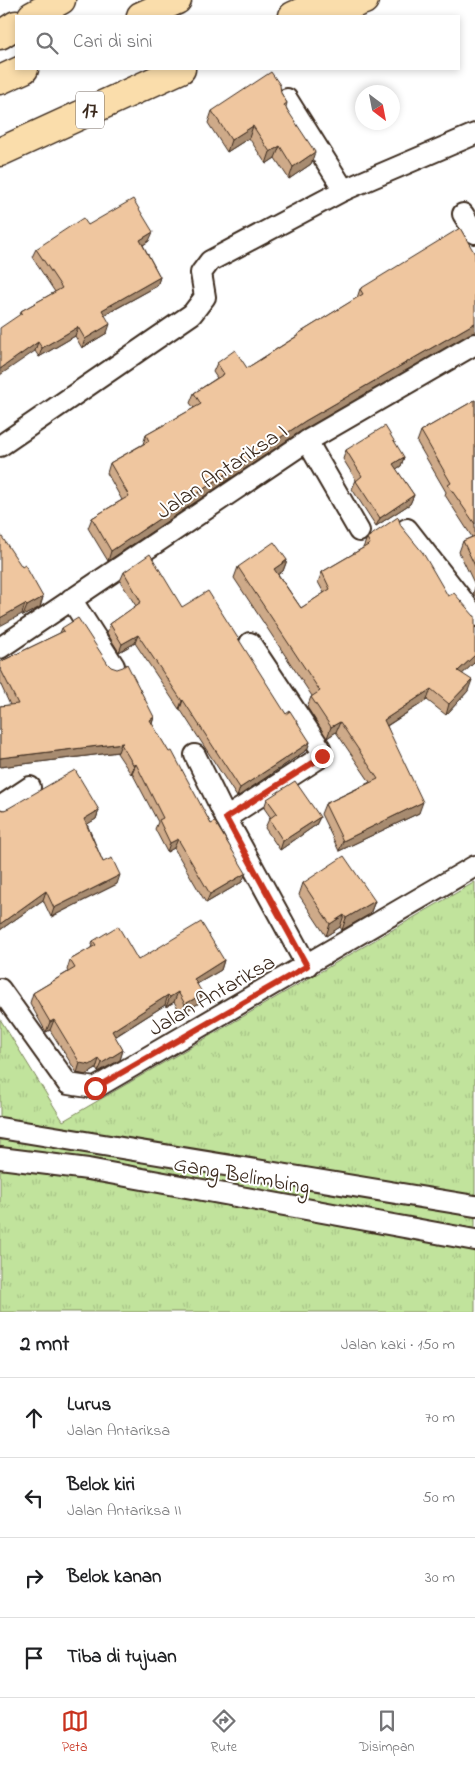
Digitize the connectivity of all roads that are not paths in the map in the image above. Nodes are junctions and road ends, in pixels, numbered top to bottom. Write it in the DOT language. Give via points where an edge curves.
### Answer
graph roads {
  1 [pos="61,0"];
  2 [pos="177,0"];
  3 [pos="328,0"];
  4 [pos="364,0"];
  5 [pos="34,15"];
  6 [pos="143,15"];
  7 [pos="295,15"];
  8 [pos="323,15"];
  9 [pos="15,26"];
  10 [pos="0,34"];
  11 [pos="22,70"];
  12 [pos="179,70"];
  13 [pos="0,80"];
  14 [pos="287,99"];
  15 [pos="475,134"];
  16 [pos="0,152"];
  17 [pos="344,190"];
  18 [pos="463,214"];
  19 [pos="475,233"];
  20 [pos="475,344"];
  21 [pos="308,441"];
  22 [pos="0,446"];
  23 [pos="407,529"];
  24 [pos="359,531"];
  25 [pos="71,599"];
  26 [pos="475,616"];
  27 [pos="250,643"];
  28 [pos="0,648"];
  29 [pos="114,666"];
  30 [pos="195,755"];
  31 [pos="30,787"];
  32 [pos="0,807"];
  33 [pos="226,818"];
  34 [pos="475,866"];
  35 [pos="307,966"];
  36 [pos="0,989"];
  37 [pos="0,1128"];
  38 [pos="0,1158"];
  39 [pos="475,1206"];
  40 [pos="475,1240"];
  1 -- 5 [label="highway"];
  2 -- 6 [label="highway"];
  3 -- 7 [label="highway"];
  4 -- 8 [label="highway"];
  9 -- 10 [label="highway"];
  11 -- 13 [label="highway"];
  12 -- 16 [label="highway, 17"];
  14 -- 17 [label="street"];
  15 -- 17 [label="street"];
  17 -- 22 [label="street" via="210,261 201,273 205,297 192,314"];
  18 -- 19 [label="street"];
  20 -- 21 [label="street, Jalan Antariksa I"];
  21 -- 24 [label="street"];
  21 -- 25 [label="street, Jalan Antariksa I"];
  23 -- 26 [label="street"];
  25 -- 28 [label="street, Jalan Antariksa I"];
  25 -- 29 [label="street"];
  27 -- 33 [label="street" via="320,748 322,756"];
  30 -- 33 [label="street"];
  31 -- 32 [label="street"];
  33 -- 35 [label="street"];
  34 -- 35 [label="street, Jalan Antariksa"];
  35 -- 36 [label="street, Jalan Antariksa" via="95,1088 68,1084"];
  37 -- 39 [label="street, Gang Belimbing"];
  38 -- 40 [label="street, Gang Belimbing" via="88,1169"];
}
